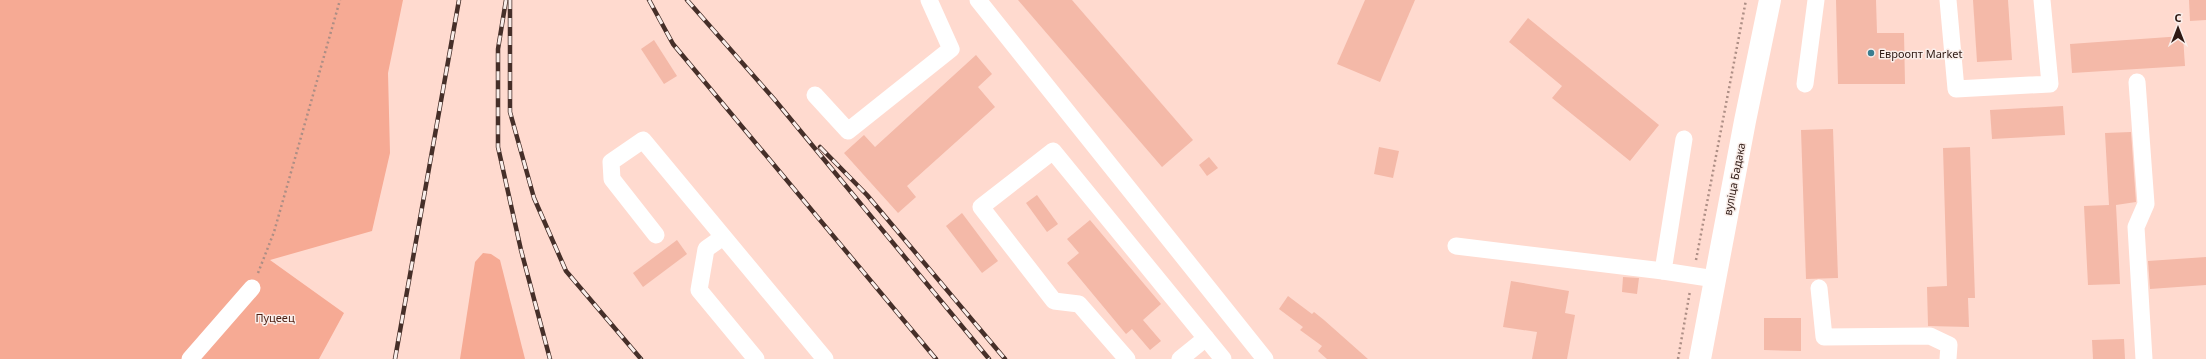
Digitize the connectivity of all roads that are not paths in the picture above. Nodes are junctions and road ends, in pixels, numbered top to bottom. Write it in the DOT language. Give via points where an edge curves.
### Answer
graph roads {
  1 [pos="929,0"];
  2 [pos="978,0"];
  3 [pos="1770,0"];
  4 [pos="1816,0"];
  5 [pos="1948,0"];
  6 [pos="2042,0"];
  7 [pos="2137,82"];
  8 [pos="1805,84"];
  9 [pos="815,95"];
  10 [pos="1684,139"];
  11 [pos="656,235"];
  12 [pos="723,237"];
  13 [pos="1456,246"];
  14 [pos="1663,271"];
  15 [pos="1715,279"];
  16 [pos="252,288"];
  17 [pos="1819,288"];
  18 [pos="1206,338"];
  19 [pos="190,359"];
  20 [pos="756,359"];
  21 [pos="825,359"];
  22 [pos="1127,359"];
  23 [pos="1180,359"];
  24 [pos="1223,359"];
  25 [pos="1265,359"];
  26 [pos="1700,359"];
  27 [pos="1948,359"];
  28 [pos="2144,359"];
  1 -- 9 [label="lane" via="951,49 848,131"];
  2 -- 25 [label="lane"];
  3 -- 15 [label="main road, вуліца Бадака"];
  4 -- 8 [label="lane"];
  5 -- 6 [label="lane" via="1956,89 2050,84"];
  7 -- 28 [label="lane" via="2146,204 2136,227"];
  10 -- 14 [label="lane"];
  11 -- 12 [label="lane" via="612,179 611,162 643,140"];
  12 -- 20 [label="lane" via="706,249 699,290"];
  12 -- 21 [label="lane"];
  13 -- 14 [label="lane"];
  14 -- 15 [label="lane"];
  15 -- 26 [label="main road, вуліца Бадака"];
  16 -- 19 [label="lane"];
  17 -- 27 [label="lane" via="1824,337 1930,336 1949,345"];
  18 -- 22 [label="lane" via="1053,151 981,207 1054,301 1079,304"];
  18 -- 23 [label="lane"];
  18 -- 24 [label="lane"];
}
